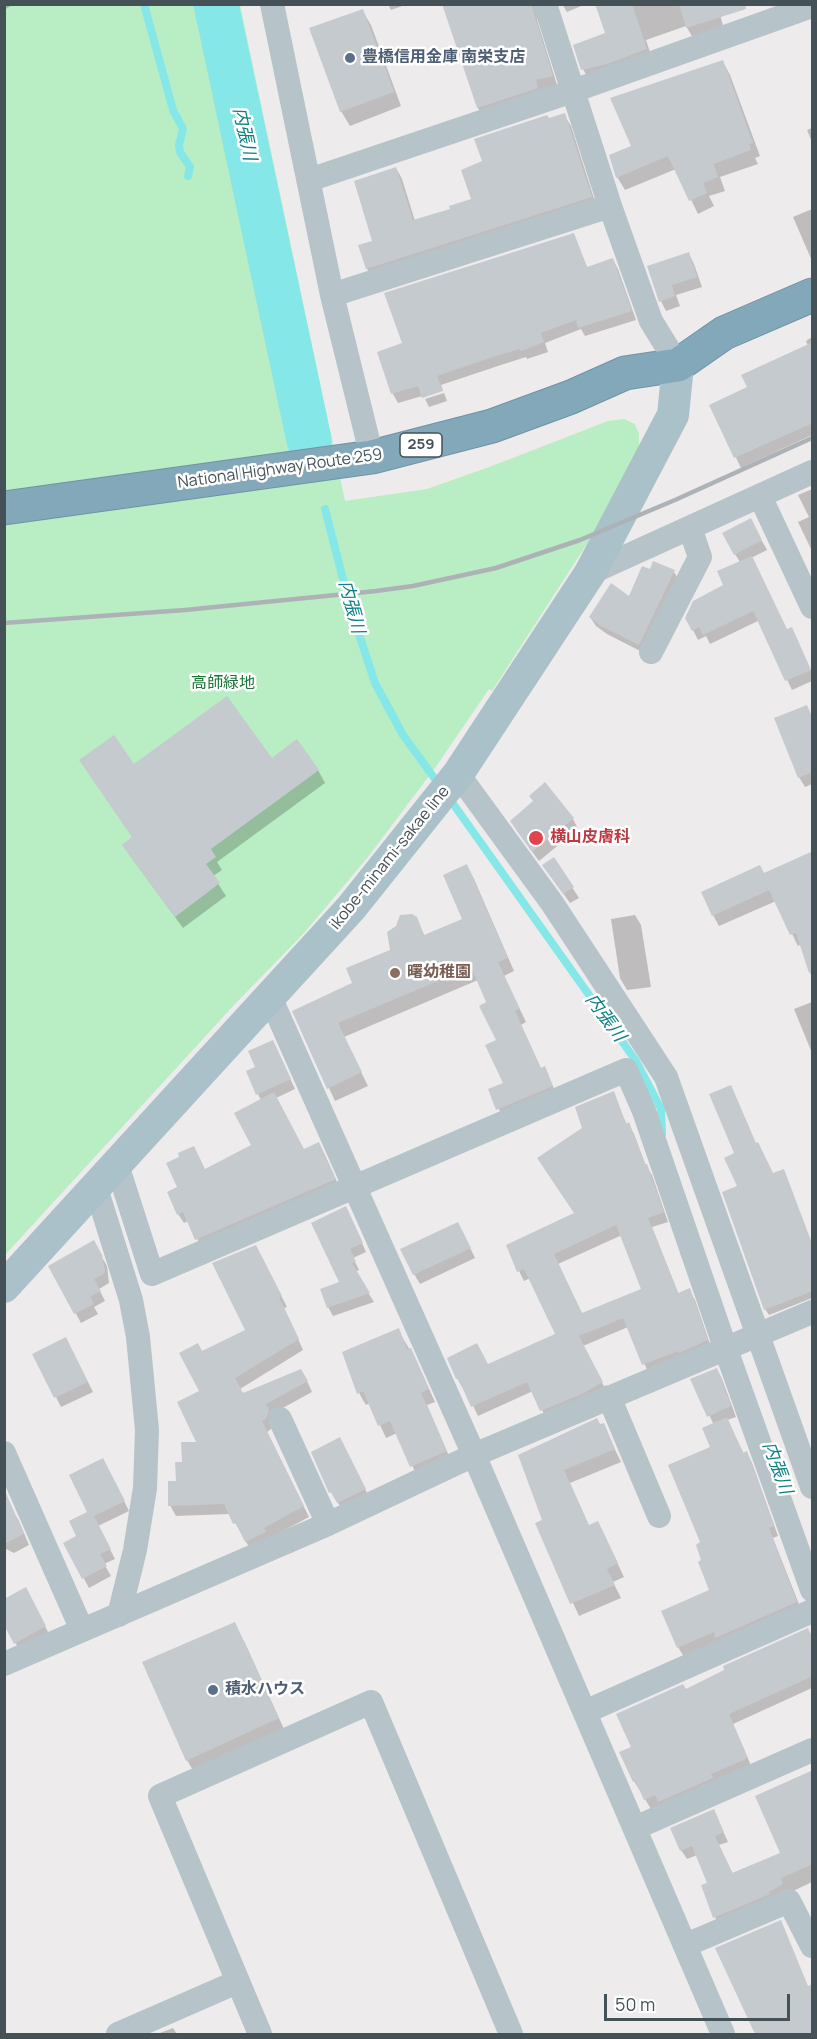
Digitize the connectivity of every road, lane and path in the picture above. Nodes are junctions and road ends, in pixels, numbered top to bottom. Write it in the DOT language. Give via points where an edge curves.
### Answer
graph roads {
  1 [pos="272,4"];
  2 [pos="545,4"];
  3 [pos="813,6"];
  4 [pos="573,91"];
  5 [pos="309,180"];
  6 [pos="610,206"];
  7 [pos="332,295"];
  8 [pos="813,295"];
  9 [pos="678,365"];
  10 [pos="372,457"];
  11 [pos="813,472"];
  12 [pos="760,496"];
  13 [pos="4,508"];
  14 [pos="690,528"];
  15 [pos="590,573"];
  16 [pos="812,605"];
  17 [pos="651,652"];
  18 [pos="456,777"];
  19 [pos="270,997"];
  20 [pos="117,1165"];
  21 [pos="356,1187"];
  22 [pos="96,1188"];
  23 [pos="4,1287"];
  24 [pos="813,1312"];
  25 [pos="759,1334"];
  26 [pos="725,1347"];
  27 [pos="609,1397"];
  28 [pos="280,1419"];
  29 [pos="4,1453"];
  30 [pos="474,1455"];
  31 [pos="813,1487"];
  32 [pos="659,1516"];
  33 [pos="328,1524"];
  34 [pos="813,1590"];
  35 [pos="813,1611"];
  36 [pos="119,1615"];
  37 [pos="82,1630"];
  38 [pos="4,1664"];
  39 [pos="585,1712"];
  40 [pos="813,1750"];
  41 [pos="635,1828"];
  42 [pos="686,1945"];
  43 [pos="813,1946"];
  44 [pos="237,1982"];
  45 [pos="118,2034"];
  46 [pos="260,2034"];
  47 [pos="511,2034"];
  48 [pos="723,2034"];
  1 -- 5 [label="street"];
  2 -- 4 [label="street"];
  3 -- 4 [label="street"];
  4 -- 5 [label="street"];
  4 -- 6 [label="street"];
  5 -- 7 [label="street"];
  6 -- 7 [label="street"];
  6 -- 9 [label="street" via="651,321"];
  7 -- 10 [label="street"];
  8 -- 9 [label="highway, National Highway Route 259 / 259" via="724,333"];
  9 -- 10 [label="highway, National Highway Route 259 / 259" via="625,373 492,426"];
  9 -- 15 [label="main road, ikobe-minami-sakae line" via="673,415"];
  10 -- 13 [label="highway, National Highway Route 259 / 259"];
  11 -- 12 [label="street"];
  12 -- 14 [label="street"];
  12 -- 16 [label="street"];
  14 -- 15 [label="street"];
  14 -- 17 [label="street" via="700,557"];
  15 -- 18 [label="main road, ikobe-minami-sakae line"];
  18 -- 19 [label="main road, ikobe-minami-sakae line" via="351,909"];
  18 -- 25 [label="street" via="552,903 666,1077"];
  19 -- 20 [label="main road, ikobe-minami-sakae line"];
  19 -- 21 [label="street"];
  20 -- 21 [label="street" via="152,1274"];
  20 -- 22 [label="main road, ikobe-minami-sakae line"];
  21 -- 26 [label="street" via="626,1070 645,1111"];
  21 -- 30 [label="street"];
  22 -- 23 [label="main road, ikobe-minami-sakae line"];
  22 -- 36 [label="street" via="131,1300 147,1430 145,1488"];
  24 -- 25 [label="street"];
  25 -- 26 [label="street"];
  25 -- 31 [label="street"];
  26 -- 27 [label="street"];
  26 -- 34 [label="street"];
  27 -- 30 [label="street"];
  27 -- 32 [label="street"];
  28 -- 33 [label="street"];
  29 -- 37 [label="street"];
  30 -- 33 [label="street"];
  30 -- 39 [label="street"];
  33 -- 36 [label="street"];
  35 -- 39 [label="street"];
  36 -- 37 [label="street"];
  37 -- 38 [label="street"];
  39 -- 41 [label="street"];
  40 -- 41 [label="street"];
  41 -- 42 [label="street"];
  42 -- 43 [label="street" via="789,1902"];
  42 -- 48 [label="street"];
  44 -- 45 [label="street"];
  44 -- 46 [label="street"];
  44 -- 47 [label="street" via="160,1796 372,1702"];
}
